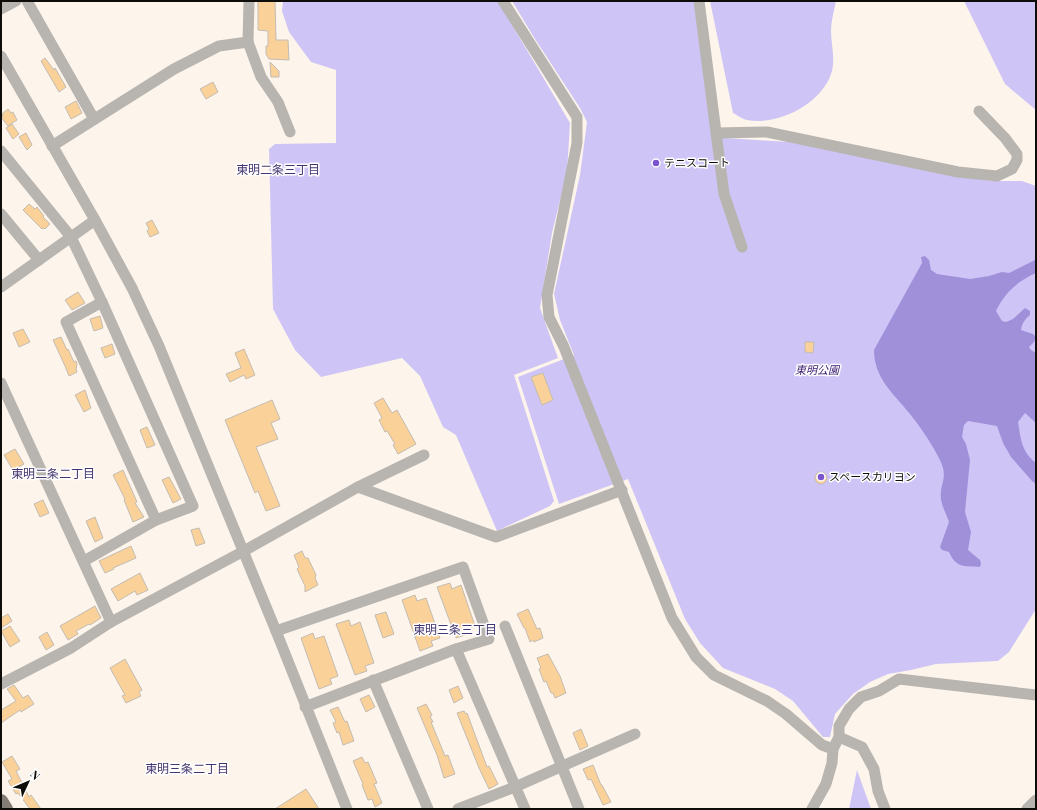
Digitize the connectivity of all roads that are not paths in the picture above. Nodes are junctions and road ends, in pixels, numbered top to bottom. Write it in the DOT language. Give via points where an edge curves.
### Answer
graph roads {
  1 [pos="16,1"];
  2 [pos="27,1"];
  3 [pos="249,1"];
  4 [pos="699,1"];
  5 [pos="505,4"];
  6 [pos="1,9"];
  7 [pos="248,42"];
  8 [pos="1,56"];
  9 [pos="979,111"];
  10 [pos="94,119"];
  11 [pos="290,132"];
  12 [pos="716,133"];
  13 [pos="52,146"];
  14 [pos="1,150"];
  15 [pos="1,214"];
  16 [pos="95,220"];
  17 [pos="71,237"];
  18 [pos="742,247"];
  19 [pos="39,260"];
  20 [pos="1,287"];
  21 [pos="102,302"];
  22 [pos="1,383"];
  23 [pos="424,454"];
  24 [pos="358,487"];
  25 [pos="622,490"];
  26 [pos="156,520"];
  27 [pos="242,552"];
  28 [pos="84,561"];
  29 [pos="111,622"];
  30 [pos="505,626"];
  31 [pos="276,631"];
  32 [pos="456,649"];
  33 [pos="373,680"];
  34 [pos="1,684"];
  35 [pos="1036,695"];
  36 [pos="306,707"];
  37 [pos="635,734"];
  38 [pos="839,736"];
  39 [pos="833,749"];
  40 [pos="562,766"];
  41 [pos="515,787"];
  42 [pos="1036,800"];
  43 [pos="1,801"];
  44 [pos="6,809"];
  45 [pos="347,809"];
  46 [pos="428,809"];
  47 [pos="458,809"];
  48 [pos="525,809"];
  49 [pos="579,809"];
  50 [pos="812,809"];
  51 [pos="885,809"];
  52 [pos="1027,809"];
  1 -- 6 [label="street"];
  2 -- 10 [label="street"];
  3 -- 7 [label="street"];
  4 -- 12 [label="street"];
  5 -- 25 [label="street" via="577,117 577,143 547,295 549,317"];
  7 -- 10 [label="street" via="219,46 174,69"];
  7 -- 11 [label="street" via="261,77 278,102"];
  8 -- 13 [label="street"];
  9 -- 12 [label="street" via="1017,154 1012,170 997,176 958,172 768,132"];
  10 -- 13 [label="street"];
  12 -- 18 [label="street" via="724,194"];
  13 -- 16 [label="street"];
  14 -- 17 [label="street"];
  15 -- 19 [label="street"];
  16 -- 17 [label="street"];
  16 -- 27 [label="street" via="132,288 159,346"];
  17 -- 19 [label="street"];
  17 -- 21 [label="street"];
  19 -- 20 [label="street"];
  21 -- 26 [label="street" via="66,322"];
  21 -- 26 [label="street" via="193,506"];
  22 -- 28 [label="street"];
  23 -- 24 [label="street"];
  24 -- 25 [label="street" via="496,537"];
  24 -- 27 [label="street"];
  25 -- 39 [label="street" via="672,618 696,657 714,674 767,701 822,745"];
  26 -- 28 [label="street"];
  27 -- 29 [label="street"];
  27 -- 31 [label="street"];
  28 -- 29 [label="street"];
  29 -- 34 [label="street" via="71,648"];
  30 -- 40 [label="street"];
  31 -- 32 [label="street" via="463,567 489,639"];
  31 -- 36 [label="street"];
  32 -- 33 [label="street"];
  32 -- 41 [label="street"];
  33 -- 36 [label="street"];
  33 -- 46 [label="street"];
  35 -- 38 [label="street" via="899,679 879,691 861,697 838,726"];
  36 -- 45 [label="street"];
  37 -- 40 [label="street"];
  38 -- 39 [label="street"];
  38 -- 51 [label="street" via="862,747 874,769"];
  39 -- 50 [label="street" via="826,784"];
  40 -- 41 [label="street"];
  40 -- 49 [label="street"];
  41 -- 47 [label="street"];
  41 -- 48 [label="street"];
  42 -- 52 [label="street"];
  43 -- 44 [label="main road"];
}
